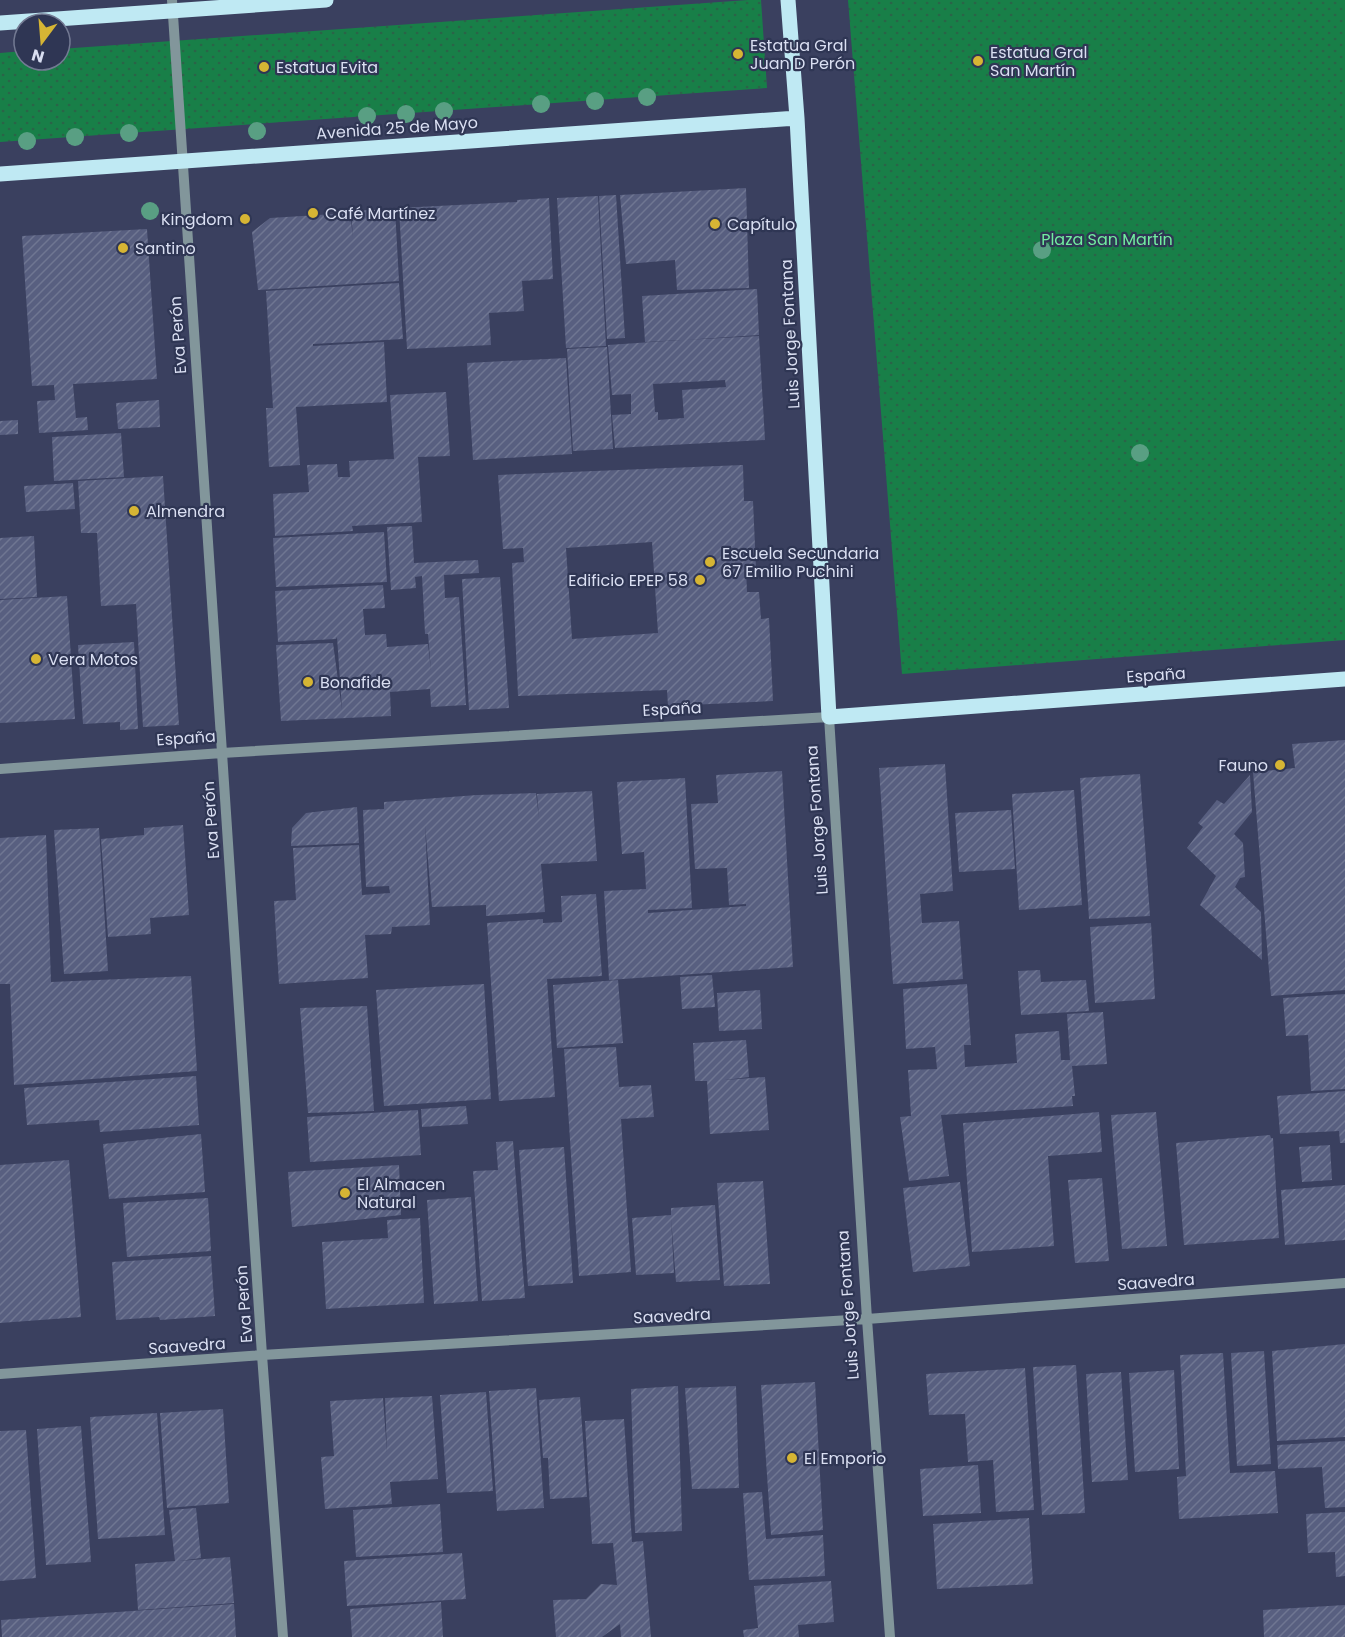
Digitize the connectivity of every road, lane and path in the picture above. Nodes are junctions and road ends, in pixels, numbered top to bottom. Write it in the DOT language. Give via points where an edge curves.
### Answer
graph roads {
  1 [pos="326,0"];
  2 [pos="788,0"];
  3 [pos="172,6"];
  4 [pos="0,23"];
  5 [pos="797,118"];
  6 [pos="181,161"];
  7 [pos="0,174"];
  8 [pos="1345,679"];
  9 [pos="829,717"];
  10 [pos="222,753"];
  11 [pos="0,769"];
  12 [pos="1345,1283"];
  13 [pos="867,1319"];
  14 [pos="262,1355"];
  15 [pos="0,1374"];
  16 [pos="283,1637"];
  17 [pos="890,1637"];
  1 -- 3 [label="main road"];
  2 -- 5 [label="main road, Luis Jorge Fontana"];
  3 -- 4 [label="main road"];
  3 -- 6 [label="street, Eva Perón"];
  5 -- 6 [label="main road, Avenida 25 de Mayo"];
  5 -- 9 [label="main road, Luis Jorge Fontana"];
  6 -- 7 [label="main road, Avenida 25 de Mayo"];
  6 -- 10 [label="street, Eva Perón"];
  8 -- 9 [label="main road, España"];
  9 -- 10 [label="street, España"];
  9 -- 13 [label="street, Luis Jorge Fontana"];
  10 -- 11 [label="street, España"];
  10 -- 14 [label="street, Eva Perón"];
  12 -- 13 [label="street, Saavedra"];
  13 -- 14 [label="street, Saavedra"];
  13 -- 17 [label="street, Luis Jorge Fontana"];
  14 -- 15 [label="street, Saavedra"];
  14 -- 16 [label="street, Eva Perón"];
}
